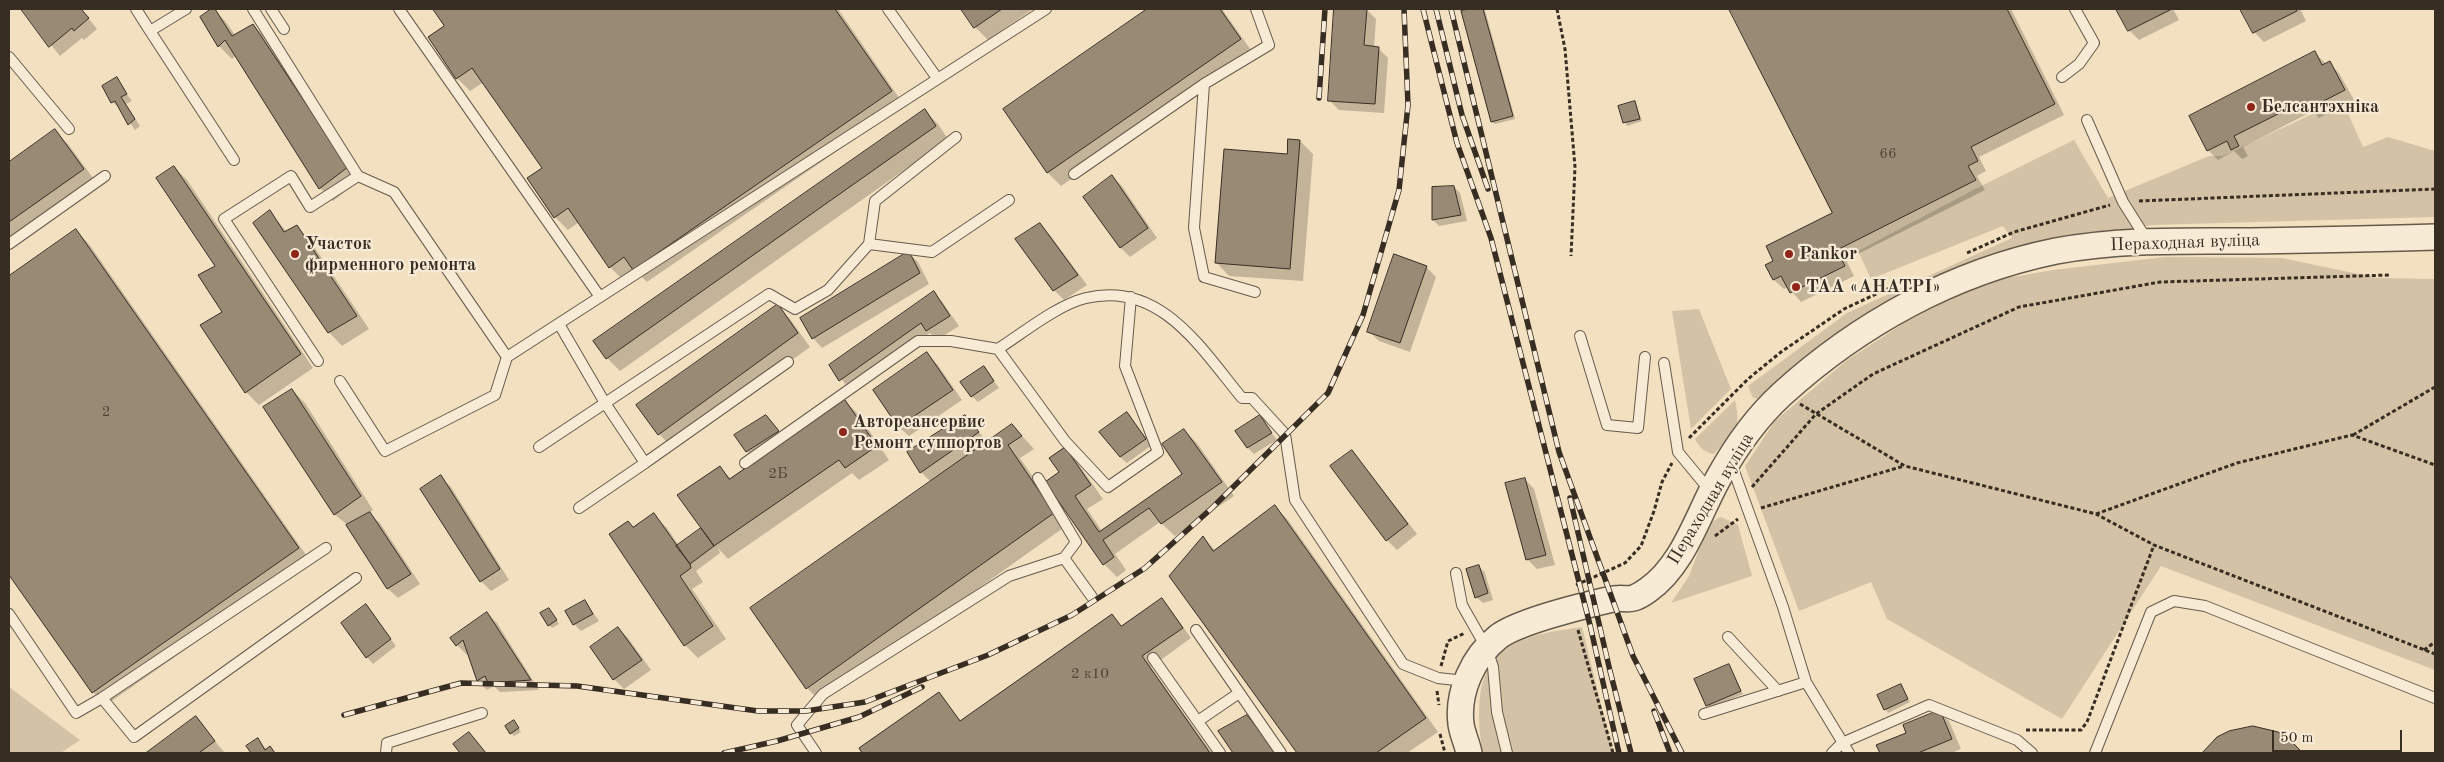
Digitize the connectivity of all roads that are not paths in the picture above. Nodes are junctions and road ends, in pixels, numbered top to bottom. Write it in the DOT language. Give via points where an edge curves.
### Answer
graph roads {
  1 [pos="136,9"];
  2 [pos="186,9"];
  3 [pos="253,9"];
  4 [pos="271,9"];
  5 [pos="399,9"];
  6 [pos="888,9"];
  7 [pos="1046,9"];
  8 [pos="1256,9"];
  9 [pos="2075,9"];
  10 [pos="284,29"];
  11 [pos="150,31"];
  12 [pos="9,57"];
  13 [pos="2062,77"];
  14 [pos="937,78"];
  15 [pos="1204,84"];
  16 [pos="2088,120"];
  17 [pos="69,129"];
  18 [pos="956,137"];
  19 [pos="234,160"];
  20 [pos="1074,174"];
  21 [pos="105,176"];
  22 [pos="358,176"];
  23 [pos="1009,200"];
  24 [pos="2435,237"];
  25 [pos="2147,240"];
  26 [pos="9,244"];
  27 [pos="869,244"];
  28 [pos="1255,292"];
  29 [pos="600,297"];
  30 [pos="1130,297"];
  31 [pos="559,324"];
  32 [pos="1580,336"];
  33 [pos="998,349"];
  34 [pos="1645,356"];
  35 [pos="507,357"];
  36 [pos="318,362"];
  37 [pos="788,362"];
  38 [pos="1664,363"];
  39 [pos="340,381"];
  40 [pos="605,403"];
  41 [pos="539,447"];
  42 [pos="1730,460"];
  43 [pos="645,463"];
  44 [pos="745,463"];
  45 [pos="1038,478"];
  46 [pos="1711,492"];
  47 [pos="579,508"];
  48 [pos="326,548"];
  49 [pos="1064,558"];
  50 [pos="1456,573"];
  51 [pos="356,578"];
  52 [pos="1092,597"];
  53 [pos="9,614"];
  54 [pos="1196,630"];
  55 [pos="1728,637"];
  56 [pos="1481,639"];
  57 [pos="1152,658"];
  58 [pos="1465,681"];
  59 [pos="1806,682"];
  60 [pos="1778,691"];
  61 [pos="1240,693"];
  62 [pos="102,698"];
  63 [pos="2435,698"];
  64 [pos="482,713"];
  65 [pos="1704,714"];
  66 [pos="1198,721"];
  67 [pos="1842,743"];
  68 [pos="386,753"];
  69 [pos="816,753"];
  70 [pos="1220,753"];
  71 [pos="1281,753"];
  72 [pos="1469,753"];
  73 [pos="1507,753"];
  74 [pos="1832,753"];
  75 [pos="1849,753"];
  76 [pos="2032,753"];
  77 [pos="2095,753"];
  1 -- 11 [label="lane"];
  2 -- 11 [label="lane"];
  3 -- 22 [label="lane"];
  4 -- 10 [label="lane"];
  5 -- 29 [label="lane"];
  6 -- 14 [label="lane"];
  7 -- 14 [label="lane"];
  8 -- 15 [label="lane" via="1269,44"];
  9 -- 13 [label="lane" via="2094,43 2079,64"];
  11 -- 19 [label="lane"];
  12 -- 17 [label="lane"];
  14 -- 29 [label="lane"];
  15 -- 20 [label="lane"];
  15 -- 28 [label="lane" via="1194,228 1204,277"];
  16 -- 25 [label="lane" via="2122,202"];
  18 -- 27 [label="lane" via="875,201"];
  21 -- 26 [label="lane"];
  22 -- 35 [label="lane" via="394,192"];
  22 -- 36 [label="lane" via="310,207 291,176 224,219"];
  23 -- 27 [label="lane" via="932,252"];
  24 -- 25 [label="street, Пераходная вуліца"];
  25 -- 42 [label="street, Пераходная вуліца" via="2040,255 1930,292 1851,338 1782,394"];
  27 -- 40 [label="lane" via="828,290 795,309 769,294"];
  29 -- 31 [label="lane"];
  30 -- 33 [label="lane" via="1086,298 1062,308"];
  30 -- 33 [label="lane" via="1125,366 1158,452 1108,487 1065,441"];
  30 -- 58 [label="lane" via="1154,305 1179,322 1242,398 1252,398 1285,434 1295,500 1403,664 1438,678"];
  31 -- 35 [label="lane"];
  31 -- 40 [label="lane"];
  32 -- 34 [label="lane" via="1607,425 1638,428"];
  33 -- 44 [label="lane" via="951,341 918,341"];
  35 -- 39 [label="lane" via="495,396 384,451"];
  37 -- 43 [label="lane"];
  38 -- 46 [label="lane" via="1678,452"];
  40 -- 41 [label="lane"];
  40 -- 43 [label="lane"];
  42 -- 46 [label="street, Пераходная вуліца"];
  42 -- 59 [label="lane" via="1783,607"];
  43 -- 47 [label="lane"];
  45 -- 49 [label="lane" via="1076,542"];
  46 -- 56 [label="street, Пераходная вуліца" via="1681,552 1651,589 1633,600 1612,599"];
  48 -- 62 [label="lane"];
  49 -- 52 [label="lane"];
  49 -- 69 [label="lane" via="1009,576 823,694 797,725"];
  50 -- 56 [label="lane" via="1462,605"];
  51 -- 62 [label="lane" via="134,736"];
  53 -- 62 [label="lane" via="76,713"];
  54 -- 61 [label="lane"];
  55 -- 60 [label="lane"];
  56 -- 58 [label="street, Пераходная вуліца"];
  56 -- 73 [label="lane" via="1493,667 1497,712"];
  57 -- 66 [label="lane"];
  58 -- 72 [label="street, Пераходная вуліца" via="1461,724"];
  59 -- 60 [label="lane"];
  59 -- 67 [label="lane"];
  60 -- 65 [label="lane"];
  61 -- 66 [label="lane"];
  61 -- 71 [label="lane"];
  63 -- 77 [label="lane" via="2205,606 2174,601 2151,612"];
  64 -- 68 [label="lane" via="387,743"];
  66 -- 70 [label="lane"];
  67 -- 74 [label="lane"];
  67 -- 75 [label="lane"];
  67 -- 76 [label="lane" via="1929,705 2016,740"];
}
